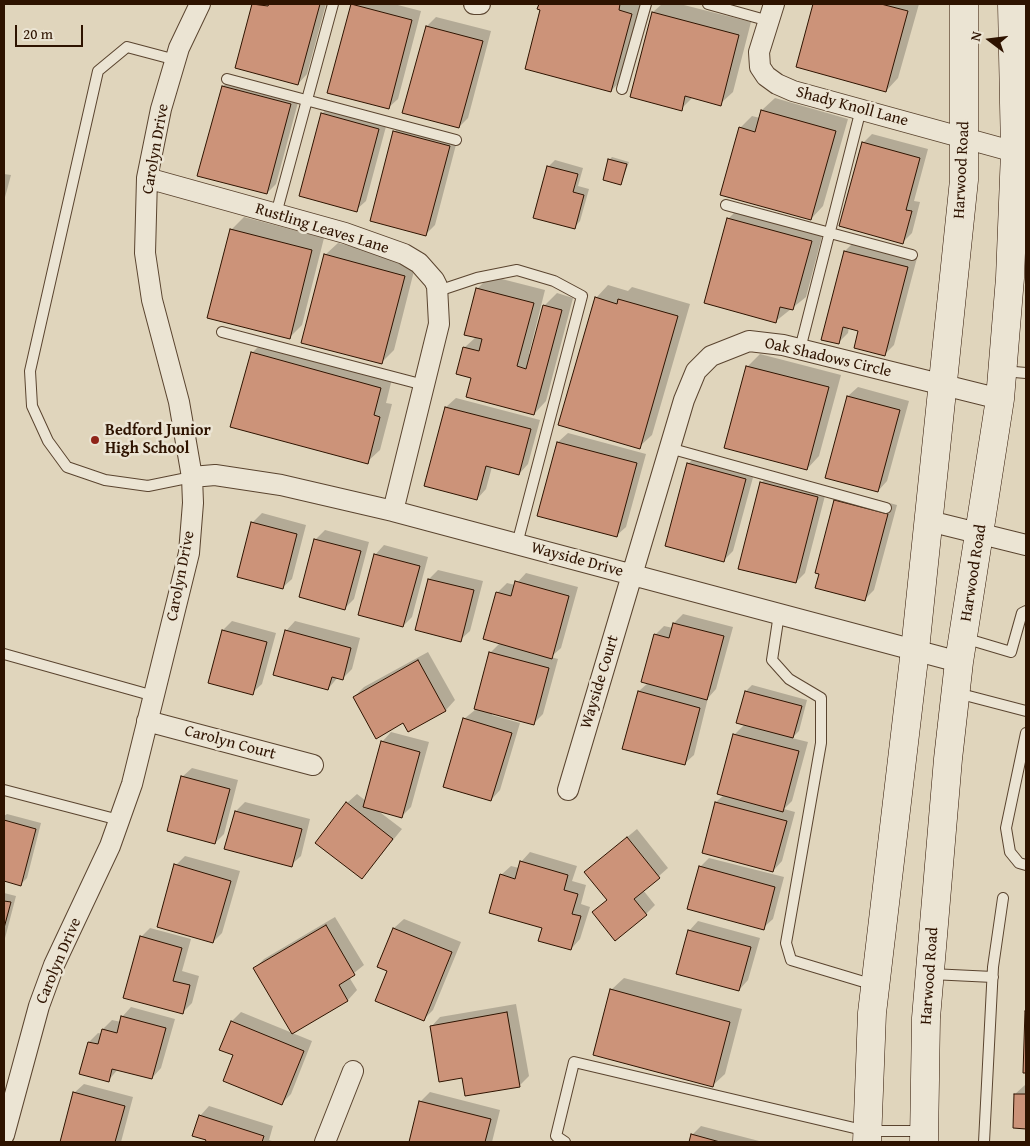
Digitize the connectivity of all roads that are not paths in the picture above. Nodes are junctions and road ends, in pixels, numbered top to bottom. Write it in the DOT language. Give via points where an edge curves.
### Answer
graph roads {
  1 [pos="200,4"];
  2 [pos="334,4"];
  3 [pos="474,4"];
  4 [pos="480,4"];
  5 [pos="646,4"];
  6 [pos="708,4"];
  7 [pos="964,4"];
  8 [pos="1012,4"];
  9 [pos="772,12"];
  10 [pos="176,60"];
  11 [pos="227,79"];
  12 [pos="1021,79"];
  13 [pos="622,89"];
  14 [pos="307,100"];
  15 [pos="861,110"];
  16 [pos="965,138"];
  17 [pos="456,140"];
  18 [pos="1021,152"];
  19 [pos="147,178"];
  20 [pos="726,205"];
  21 [pos="276,214"];
  22 [pos="830,233"];
  23 [pos="912,255"];
  24 [pos="438,291"];
  25 [pos="222,332"];
  26 [pos="800,349"];
  27 [pos="1014,372"];
  28 [pos="424,385"];
  29 [pos="944,385"];
  30 [pos="1000,399"];
  31 [pos="669,448"];
  32 [pos="192,478"];
  33 [pos="886,508"];
  34 [pos="393,511"];
  35 [pos="929,521"];
  36 [pos="980,533"];
  37 [pos="518,544"];
  38 [pos="1026,545"];
  39 [pos="632,574"];
  40 [pos="1026,611"];
  41 [pos="778,614"];
  42 [pos="915,650"];
  43 [pos="961,650"];
  44 [pos="4,654"];
  45 [pos="956,693"];
  46 [pos="154,696"];
  47 [pos="1026,711"];
  48 [pos="147,722"];
  49 [pos="1026,733"];
  50 [pos="313,765"];
  51 [pos="4,790"];
  52 [pos="568,790"];
  53 [pos="119,820"];
  54 [pos="1026,865"];
  55 [pos="1003,898"];
  56 [pos="930,974"];
  57 [pos="993,977"];
  58 [pos="875,985"];
  59 [pos="354,1071"];
  60 [pos="4,1134"];
  61 [pos="867,1136"];
  62 [pos="924,1137"];
  63 [pos="325,1142"];
  64 [pos="565,1142"];
  65 [pos="984,1142"];
  1 -- 10 [label="street, Carolyn Drive"];
  2 -- 14 [label="lane"];
  3 -- 4 [label="street"];
  5 -- 13 [label="lane"];
  6 -- 9 [label="lane"];
  7 -- 16 [label="main road, Harwood Road"];
  8 -- 12 [label="main road, Harwood Road"];
  9 -- 15 [label="street, Shady Knoll Lane" via="759,52 760,67 766,76 793,91"];
  10 -- 19 [label="street, Carolyn Drive" via="161,109"];
  10 -- 32 [label="lane" via="127,47 98,70 30,372 32,406 48,440 68,467 105,480 148,486"];
  11 -- 14 [label="lane"];
  12 -- 18 [label="main road, Harwood Road"];
  14 -- 17 [label="lane"];
  14 -- 21 [label="lane"];
  15 -- 16 [label="street, Shady Knoll Lane"];
  15 -- 22 [label="lane"];
  16 -- 18 [label="street, Shady Knoll Lane"];
  16 -- 29 [label="main road, Harwood Road" via="964,180"];
  18 -- 27 [label="main road, Harwood Road" via="1010,278"];
  19 -- 21 [label="street, Rustling Leaves Lane"];
  19 -- 32 [label="street, Carolyn Drive" via="145,253 150,290 179,402"];
  20 -- 22 [label="lane"];
  21 -- 24 [label="street, Rustling Leaves Lane" via="404,254 419,263 434,280"];
  22 -- 23 [label="lane"];
  22 -- 26 [label="lane"];
  24 -- 28 [label="street, Rustling Leaves Lane" via="439,324"];
  24 -- 37 [label="lane" via="477,278 517,270 554,281 582,296"];
  25 -- 28 [label="lane"];
  26 -- 29 [label="street, Oak Shadows Circle"];
  26 -- 31 [label="street, Oak Shadows Circle" via="749,340 711,356 696,371"];
  27 -- 30 [label="main road, Harwood Road"];
  28 -- 34 [label="street, Rustling Leaves Lane"];
  29 -- 30 [label="street, Oak Shadows Circle"];
  29 -- 35 [label="main road, Harwood Road"];
  30 -- 36 [label="main road, Harwood Road"];
  31 -- 33 [label="lane"];
  31 -- 39 [label="street, Oak Shadows Circle"];
  32 -- 34 [label="street, Wayside Drive" via="215,475 281,485"];
  32 -- 46 [label="street, Carolyn Drive" via="189,552"];
  34 -- 37 [label="street, Wayside Drive"];
  35 -- 36 [label="street"];
  35 -- 42 [label="main road, Harwood Road"];
  36 -- 38 [label="street"];
  36 -- 43 [label="main road, Harwood Road"];
  37 -- 39 [label="street, Wayside Drive"];
  39 -- 41 [label="street, Wayside Drive"];
  39 -- 52 [label="street, Wayside Court"];
  40 -- 43 [label="lane" via="1022,614 1011,652"];
  41 -- 42 [label="street, Wayside Drive"];
  41 -- 58 [label="lane" via="772,660 790,679 822,698 821,743 786,943 791,960"];
  42 -- 43 [label="street, Wayside Drive"];
  42 -- 58 [label="main road, Harwood Road"];
  43 -- 45 [label="main road, Harwood Road"];
  44 -- 46 [label="lane"];
  45 -- 47 [label="lane"];
  45 -- 56 [label="main road, Harwood Road"];
  46 -- 48 [label="street, Carolyn Drive"];
  48 -- 50 [label="street, Carolyn Court"];
  48 -- 53 [label="street, Carolyn Drive" via="132,784"];
  49 -- 54 [label="lane" via="1006,828 1010,852 1019,863"];
  51 -- 53 [label="lane"];
  53 -- 60 [label="street, Carolyn Drive" via="54,965"];
  55 -- 57 [label="lane"];
  56 -- 57 [label="lane"];
  56 -- 62 [label="main road, Harwood Road"];
  57 -- 65 [label="lane"];
  58 -- 61 [label="main road, Harwood Road"];
  59 -- 63 [label="street"];
  61 -- 62 [label="lane"];
  61 -- 64 [label="lane" via="574,1062 556,1136"];
}
